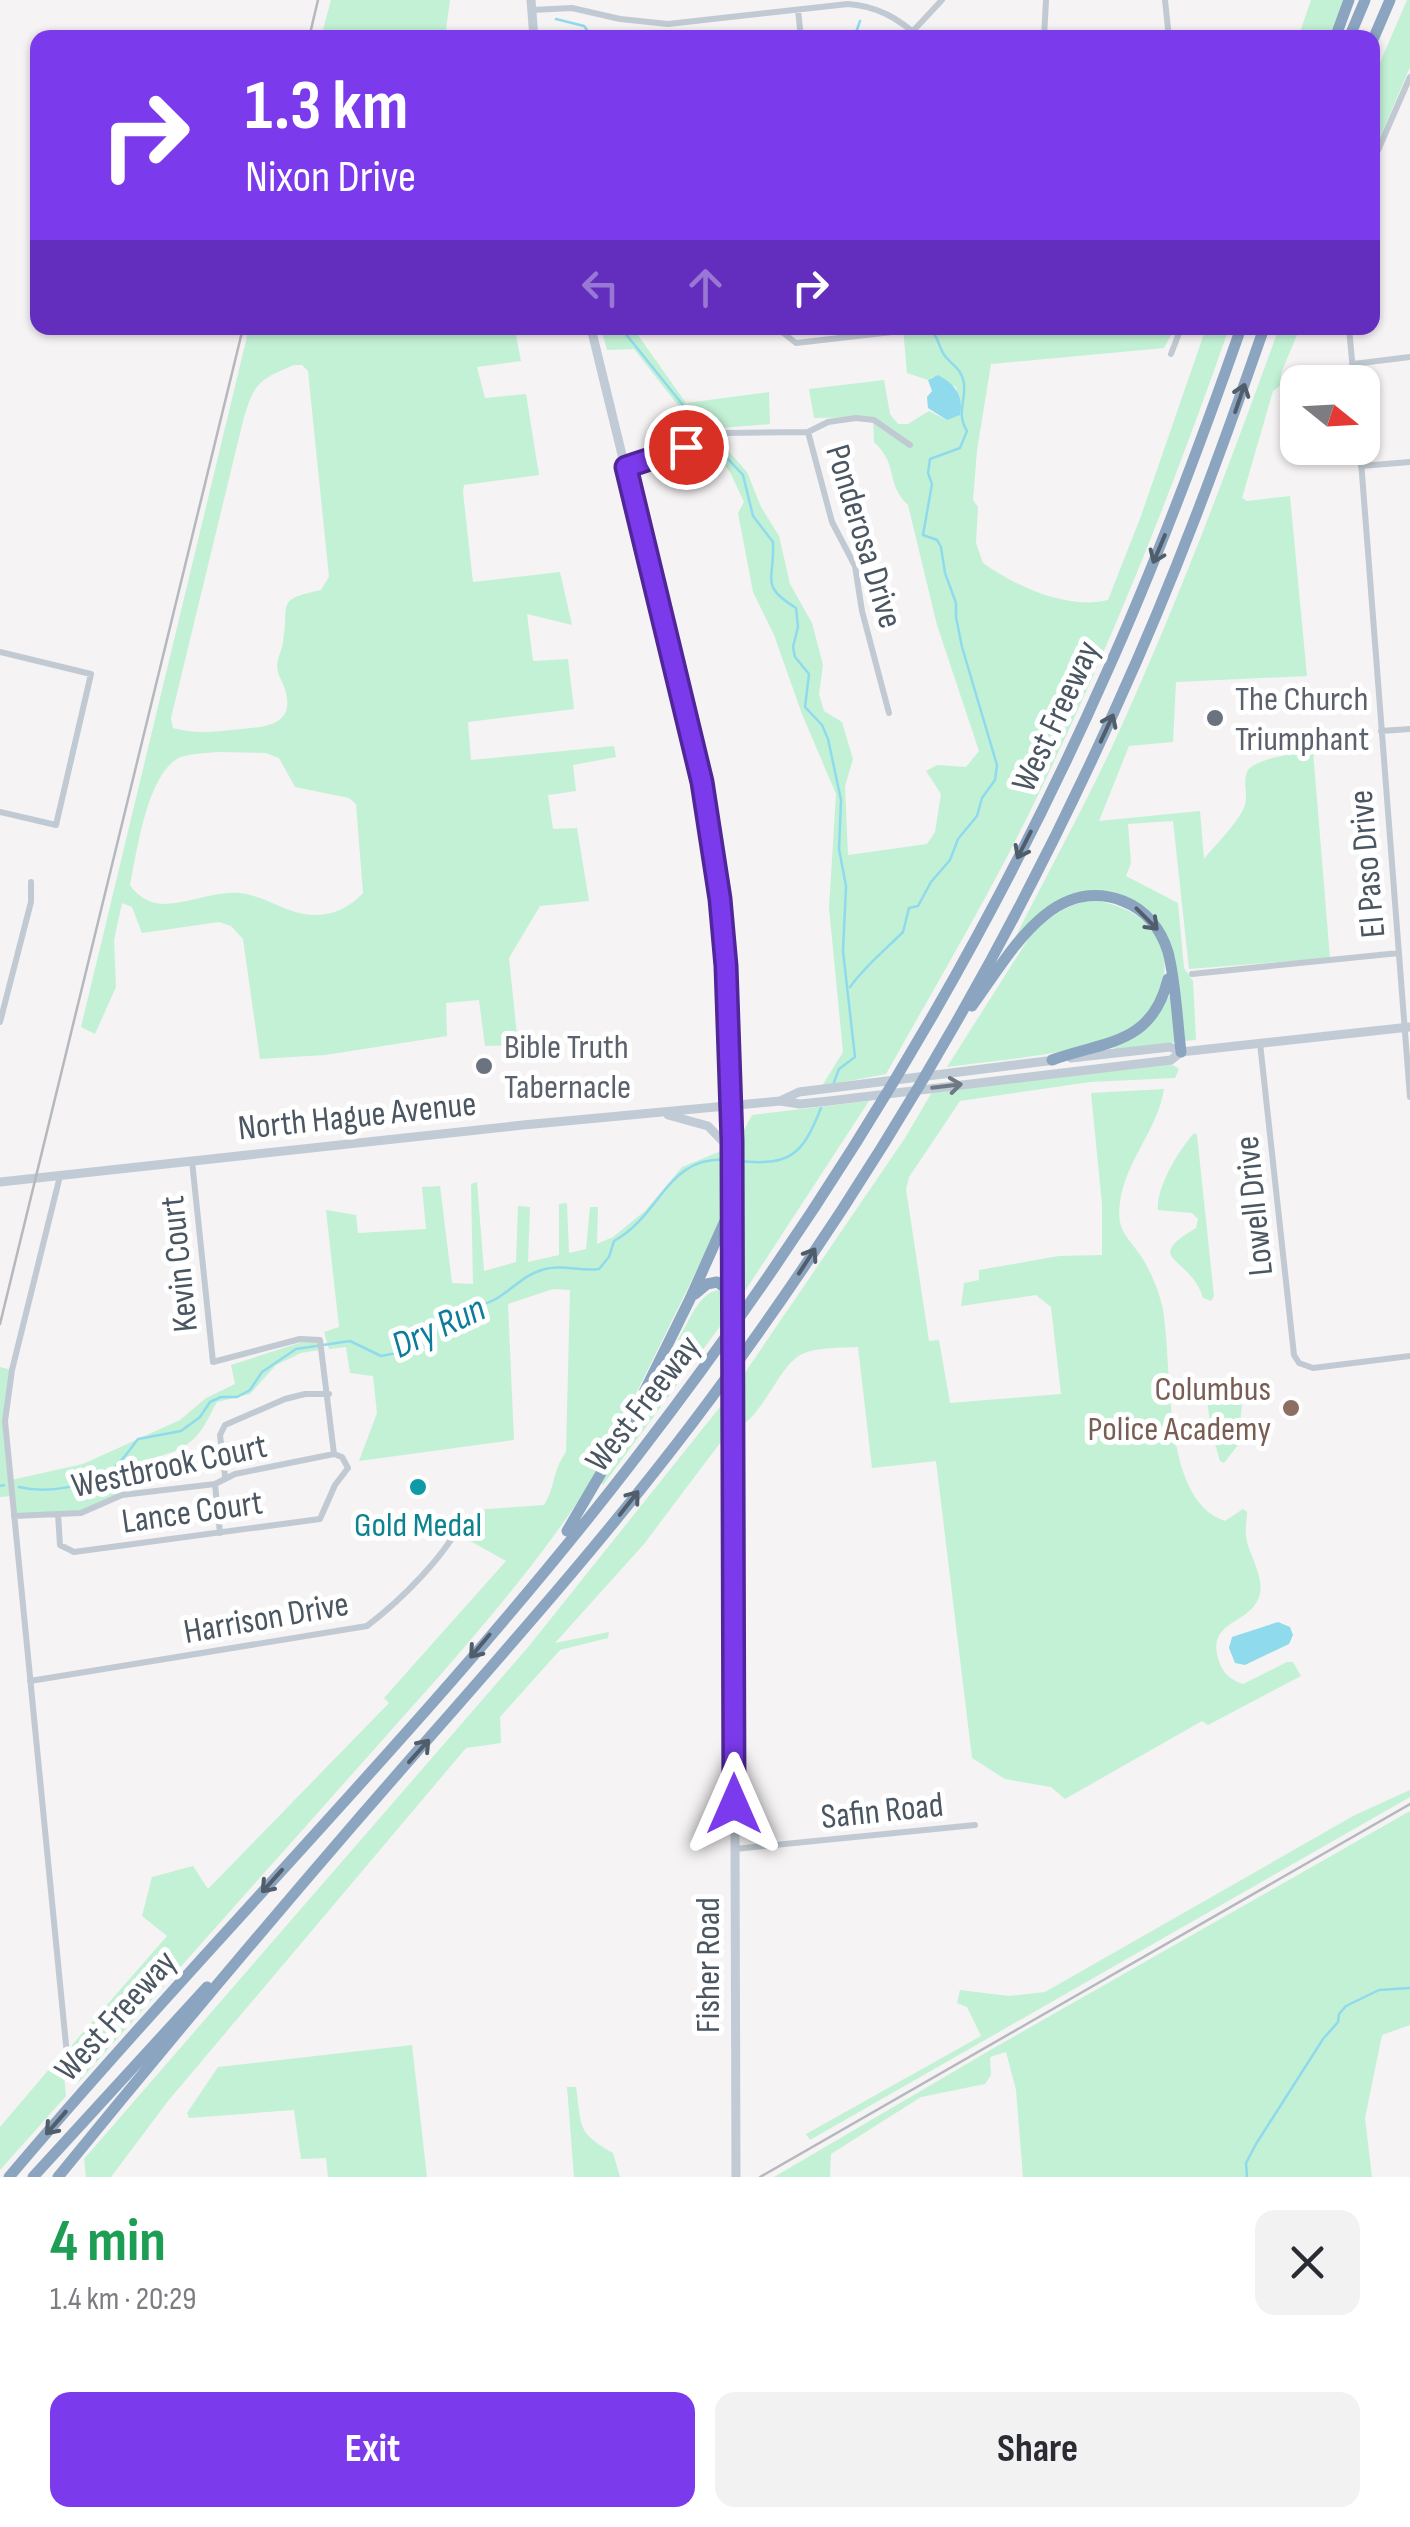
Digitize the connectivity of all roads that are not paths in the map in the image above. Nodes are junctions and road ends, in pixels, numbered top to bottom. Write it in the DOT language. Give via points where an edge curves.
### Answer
graph roads {
  1 [pos="942,0"];
  2 [pos="1046,0"];
  3 [pos="1165,0"];
  4 [pos="1349,0"];
  5 [pos="1365,0"];
  6 [pos="1390,0"];
  7 [pos="531,5"];
  8 [pos="798,10"];
  9 [pos="654,24"];
  10 [pos="533,30"];
  11 [pos="654,30"];
  12 [pos="800,30"];
  13 [pos="912,30"];
  14 [pos="914,30"];
  15 [pos="1044,30"];
  16 [pos="1168,30"];
  17 [pos="1338,30"];
  18 [pos="1352,30"];
  19 [pos="1377,30"];
  20 [pos="1410,77"];
  21 [pos="1380,146"];
  22 [pos="594,335"];
  23 [pos="786,335"];
  24 [pos="840,335"];
  25 [pos="1179,335"];
  26 [pos="1238,335"];
  27 [pos="1262,335"];
  28 [pos="1350,335"];
  29 [pos="1171,354"];
  30 [pos="1410,357"];
  31 [pos="1352,364"];
  32 [pos="808,432"];
  33 [pos="910,445"];
  34 [pos="1410,462"];
  35 [pos="1360,466"];
  36 [pos="626,467"];
  37 [pos="0,652"];
  38 [pos="890,713"];
  39 [pos="1410,729"];
  40 [pos="1381,731"];
  41 [pos="0,812"];
  42 [pos="31,882"];
  43 [pos="1399,953"];
  44 [pos="1170,965"];
  45 [pos="1192,974"];
  46 [pos="0,1022"];
  47 [pos="1407,1027"];
  48 [pos="949,1032"];
  49 [pos="1260,1043"];
  50 [pos="1181,1052"];
  51 [pos="1052,1060"];
  52 [pos="1410,1097"];
  53 [pos="780,1101"];
  54 [pos="731,1107"];
  55 [pos="659,1113"];
  56 [pos="732,1151"];
  57 [pos="192,1161"];
  58 [pos="60,1176"];
  59 [pos="0,1182"];
  60 [pos="732,1205"];
  61 [pos="733,1292"];
  62 [pos="690,1299"];
  63 [pos="1410,1356"];
  64 [pos="328,1394"];
  65 [pos="334,1454"];
  66 [pos="226,1476"];
  67 [pos="215,1484"];
  68 [pos="58,1514"];
  69 [pos="14,1516"];
  70 [pos="464,1517"];
  71 [pos="220,1533"];
  72 [pos="507,1614"];
  73 [pos="30,1681"];
  74 [pos="975,1825"];
  75 [pos="735,1849"];
  76 [pos="305,1881"];
  77 [pos="67,2055"];
  78 [pos="9,2177"];
  79 [pos="34,2177"];
  80 [pos="58,2177"];
  81 [pos="736,2177"];
  1 -- 14 [label="street"];
  2 -- 15 [label="street"];
  3 -- 16 [label="street"];
  4 -- 17 [label="highway"];
  5 -- 18 [label="highway"];
  6 -- 19 [label="highway"];
  7 -- 9 [label="street"];
  7 -- 10 [label="main road"];
  8 -- 9 [label="street"];
  8 -- 12 [label="street"];
  8 -- 13 [label="street" via="870,5"];
  9 -- 11 [label="street"];
  20 -- 21 [label="street"];
  22 -- 36 [label="main road, Fisher Road"];
  23 -- 24 [label="street" via="796,343"];
  25 -- 29 [label="street"];
  26 -- 72 [label="highway, West Freeway, one-way" via="1107,673 1006,882 905,1062 716,1352"];
  48 -- 27 [label="highway, West Freeway, one-way" via="1118,704 1210,484"];
  28 -- 31 [label="street"];
  30 -- 31 [label="street"];
  32 -- 33 [label="street" via="828,422 868,418"];
  32 -- 36 [label="street" via="731,432"];
  32 -- 38 [label="street, Ponderosa Drive" via="832,522 855,566"];
  34 -- 35 [label="street"];
  35 -- 40 [label="street, El Paso Drive"];
  36 -- 54 [label="main road, Fisher Road" via="708,813 726,966"];
  37 -- 41 [label="street" via="92,674 56,826"];
  39 -- 40 [label="street"];
  40 -- 43 [label="street, El Paso Drive"];
  42 -- 46 [label="street"];
  43 -- 45 [label="street"];
  43 -- 47 [label="street, El Paso Drive"];
  48 -- 44 [label="highway, one-way" via="1028,930 1070,899 1102,895 1141,910 1159,931"];
  44 -- 50 [label="highway"];
  44 -- 51 [label="highway" via="1163,998 1142,1028"];
  47 -- 49 [label="main road, North Hague Avenue"];
  47 -- 52 [label="street, El Paso Drive"];
  76 -- 48 [label="highway, West Freeway, one-way" via="596,1546 717,1390 832,1223"];
  49 -- 50 [label="main road, North Hague Avenue"];
  49 -- 63 [label="street, Lowell Drive" via="1294,1355 1313,1368"];
  50 -- 51 [label="main road, North Hague Avenue" via="1170,1047"];
  53 -- 50 [label="main road, North Hague Avenue, one-way" via="829,1101 1171,1060"];
  51 -- 53 [label="main road, North Hague Avenue" via="798,1092"];
  53 -- 54 [label="main road, North Hague Avenue"];
  54 -- 55 [label="main road, North Hague Avenue"];
  54 -- 56 [label="main road, Fisher Road"];
  55 -- 56 [label="main road" via="708,1126"];
  55 -- 57 [label="main road, North Hague Avenue"];
  56 -- 60 [label="main road, Fisher Road"];
  57 -- 58 [label="main road, North Hague Avenue"];
  57 -- 64 [label="street, Kevin Court" via="213,1362 300,1339 320,1340"];
  58 -- 59 [label="main road, North Hague Avenue"];
  58 -- 69 [label="street" via="6,1404"];
  60 -- 61 [label="main road, Fisher Road"];
  60 -- 62 [label="highway"];
  61 -- 62 [label="highway" via="712,1282"];
  61 -- 75 [label="main road, Fisher Road"];
  62 -- 72 [label="highway" via="590,1496"];
  64 -- 65 [label="street"];
  64 -- 66 [label="street" via="285,1398 226,1425 220,1436"];
  65 -- 66 [label="street, Westbrook Court"];
  65 -- 71 [label="street, Lance Court" via="348,1468 320,1519"];
  66 -- 67 [label="street, Westbrook Court"];
  67 -- 68 [label="street, Westbrook Court" via="122,1495 81,1513"];
  67 -- 71 [label="street"];
  68 -- 69 [label="street, Westbrook Court"];
  68 -- 71 [label="street, Lance Court" via="60,1546 74,1552"];
  69 -- 73 [label="street"];
  70 -- 73 [label="street, Harrison Drive" via="454,1539 366,1626"];
  72 -- 78 [label="highway, West Freeway, one-way"];
  73 -- 77 [label="street"];
  74 -- 75 [label="street, Safin Road"];
  75 -- 81 [label="main road, Fisher Road"];
  76 -- 79 [label="highway"];
  76 -- 80 [label="highway, West Freeway"];
}
